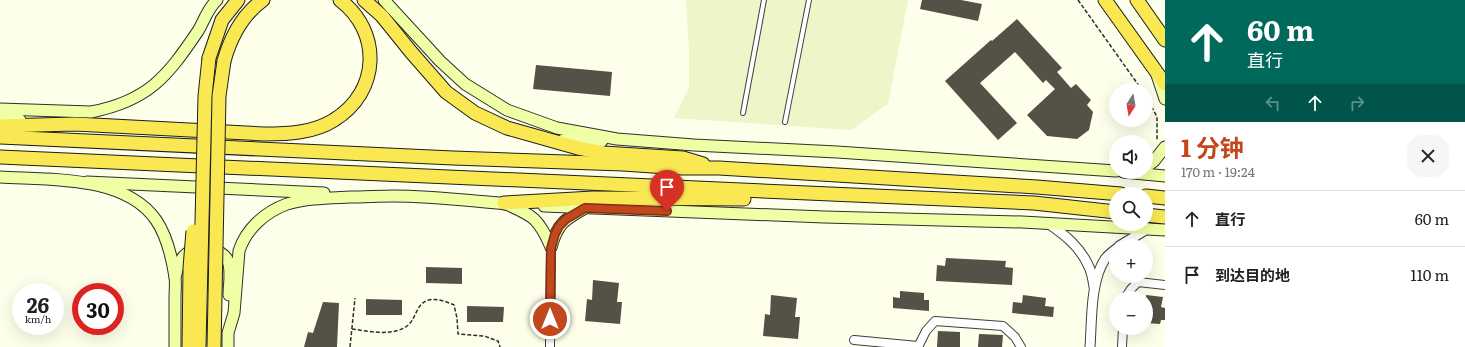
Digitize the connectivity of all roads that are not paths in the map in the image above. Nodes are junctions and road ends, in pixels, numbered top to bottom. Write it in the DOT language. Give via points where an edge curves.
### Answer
graph roads {
  1 [pos="217,0"];
  2 [pos="238,0"];
  3 [pos="263,0"];
  4 [pos="340,0"];
  5 [pos="364,0"];
  6 [pos="384,0"];
  7 [pos="764,0"];
  8 [pos="809,0"];
  9 [pos="1105,0"];
  10 [pos="1137,0"];
  11 [pos="1165,40"];
  12 [pos="1156,71"];
  13 [pos="1165,84"];
  14 [pos="205,96"];
  15 [pos="1165,99"];
  16 [pos="0,109"];
  17 [pos="743,113"];
  18 [pos="0,119"];
  19 [pos="785,122"];
  20 [pos="75,124"];
  21 [pos="0,126"];
  22 [pos="0,136"];
  23 [pos="546,139"];
  24 [pos="636,141"];
  25 [pos="1161,146"];
  26 [pos="0,157"];
  27 [pos="682,163"];
  28 [pos="1153,163"];
  29 [pos="1109,171"];
  30 [pos="1153,174"];
  31 [pos="1165,176"];
  32 [pos="0,177"];
  33 [pos="87,182"];
  34 [pos="1109,193"];
  35 [pos="393,196"];
  36 [pos="1153,197"];
  37 [pos="1165,198"];
  38 [pos="958,200"];
  39 [pos="504,203"];
  40 [pos="589,203"];
  41 [pos="1109,211"];
  42 [pos="1153,216"];
  43 [pos="1165,217"];
  44 [pos="1049,224"];
  45 [pos="1109,226"];
  46 [pos="1153,228"];
  47 [pos="1165,230"];
  48 [pos="1144,231"];
  49 [pos="1131,239"];
  50 [pos="551,248"];
  51 [pos="1109,255"];
  52 [pos="175,278"];
  53 [pos="1165,285"];
  54 [pos="1095,288"];
  55 [pos="1129,291"];
  56 [pos="228,333"];
  57 [pos="1123,335"];
  58 [pos="854,340"];
  59 [pos="175,347"];
  60 [pos="189,347"];
  61 [pos="198,347"];
  62 [pos="214,347"];
  63 [pos="228,347"];
  64 [pos="550,347"];
  65 [pos="918,347"];
  66 [pos="1021,347"];
  67 [pos="1090,347"];
  68 [pos="1122,347"];
  1 -- 16 [label="main road" via="169,72 134,99 92,112"];
  2 -- 14 [label="highway, bridge" via="222,20 209,58"];
  3 -- 62 [label="highway, bridge" via="246,15 231,39 224,61 219,96"];
  4 -- 20 [label="highway" via="362,24 369,43 370,67 367,81 353,105 334,121 315,129 284,134"];
  5 -- 23 [label="highway" via="382,16 446,92 476,113 507,128"];
  6 -- 24 [label="main road" via="440,61 465,84 507,110 557,128"];
  7 -- 17 [label="lane"];
  8 -- 19 [label="lane"];
  9 -- 12 [label="highway"];
  10 -- 11 [label="highway"];
  12 -- 13 [label="highway"];
  12 -- 15 [label="main road"];
  14 -- 60 [label="highway, bridge" via="190,268"];
  14 -- 61 [label="highway, bridge"];
  18 -- 20 [label="main road"];
  20 -- 21 [label="highway"];
  22 -- 27 [label="highway" via="453,158 623,164"];
  23 -- 24 [label="main road" via="583,142"];
  23 -- 27 [label="highway" via="578,148"];
  24 -- 29 [label="main road"];
  25 -- 28 [label="main road"];
  26 -- 38 [label="highway"];
  27 -- 34 [label="highway" via="719,168 1037,186"];
  30 -- 31 [label="main road"];
  32 -- 33 [label="main road"];
  33 -- 35 [label="main road"];
  33 -- 52 [label="main road" via="123,194 147,210 164,235"];
  35 -- 39 [label="main road"];
  35 -- 56 [label="main road" via="320,198 288,204 263,217 248,232 240,247 234,313"];
  36 -- 37 [label="highway"];
  38 -- 40 [label="highway"];
  38 -- 41 [label="highway" via="1034,203"];
  39 -- 40 [label="highway"];
  39 -- 50 [label="main road" via="532,216"];
  40 -- 44 [label="main road" via="681,211"];
  40 -- 50 [label="main road" via="559,226"];
  42 -- 43 [label="highway"];
  44 -- 45 [label="main road"];
  44 -- 54 [label="street" via="1070,239 1079,250 1089,266"];
  46 -- 47 [label="main road"];
  48 -- 49 [label="street"];
  50 -- 64 [label="street"];
  51 -- 54 [label="street" via="1099,270"];
  52 -- 56 [label="main road" via="184,255 190,251 210,248 221,252 229,265"];
  52 -- 59 [label="main road"];
  53 -- 55 [label="street" via="1138,282"];
  54 -- 67 [label="street"];
  56 -- 63 [label="main road"];
  57 -- 68 [label="street"];
  58 -- 65 [label="street"];
  65 -- 66 [label="street" via="926,331 935,321 1003,326"];
}
